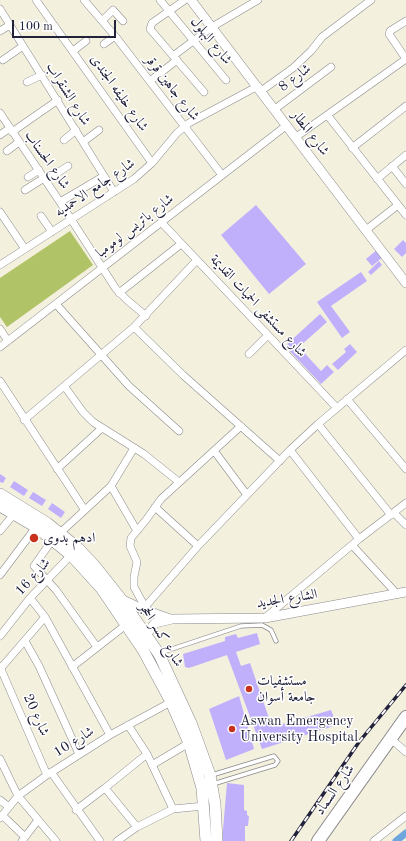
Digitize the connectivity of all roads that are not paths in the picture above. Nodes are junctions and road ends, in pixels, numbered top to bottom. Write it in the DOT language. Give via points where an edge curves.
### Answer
graph roads {
  1 [pos="36,0"];
  2 [pos="84,0"];
  3 [pos="160,0"];
  4 [pos="185,0"];
  5 [pos="191,0"];
  6 [pos="258,0"];
  7 [pos="371,0"];
  8 [pos="0,9"];
  9 [pos="169,10"];
  10 [pos="103,20"];
  11 [pos="123,21"];
  12 [pos="406,21"];
  13 [pos="10,25"];
  14 [pos="212,26"];
  15 [pos="0,31"];
  16 [pos="116,36"];
  17 [pos="194,40"];
  18 [pos="86,41"];
  19 [pos="104,44"];
  20 [pos="23,46"];
  21 [pos="73,51"];
  22 [pos="175,58"];
  23 [pos="406,59"];
  24 [pos="3,60"];
  25 [pos="331,67"];
  26 [pos="42,75"];
  27 [pos="226,80"];
  28 [pos="150,81"];
  29 [pos="28,82"];
  30 [pos="259,89"];
  31 [pos="204,92"];
  32 [pos="58,100"];
  33 [pos="406,106"];
  34 [pos="275,109"];
  35 [pos="0,113"];
  36 [pos="328,116"];
  37 [pos="287,125"];
  38 [pos="185,126"];
  39 [pos="11,130"];
  40 [pos="76,130"];
  41 [pos="99,130"];
  42 [pos="0,136"];
  43 [pos="296,137"];
  44 [pos="64,140"];
  45 [pos="19,142"];
  46 [pos="83,142"];
  47 [pos="352,148"];
  48 [pos="7,151"];
  49 [pos="406,155"];
  50 [pos="152,163"];
  51 [pos="68,166"];
  52 [pos="392,166"];
  53 [pos="39,170"];
  54 [pos="222,175"];
  55 [pos="104,176"];
  56 [pos="28,177"];
  57 [pos="45,179"];
  58 [pos="377,179"];
  59 [pos="406,184"];
  60 [pos="25,190"];
  61 [pos="114,192"];
  62 [pos="60,202"];
  63 [pos="398,205"];
  64 [pos="0,212"];
  65 [pos="406,215"];
  66 [pos="41,216"];
  67 [pos="72,220"];
  68 [pos="161,222"];
  69 [pos="366,230"];
  70 [pos="52,232"];
  71 [pos="181,244"];
  72 [pos="25,249"];
  73 [pos="197,260"];
  74 [pos="0,265"];
  75 [pos="103,267"];
  76 [pos="406,283"];
  77 [pos="119,293"];
  78 [pos="56,304"];
  79 [pos="146,316"];
  80 [pos="134,327"];
  81 [pos="0,329"];
  82 [pos="268,335"];
  83 [pos="8,341"];
  84 [pos="0,347"];
  85 [pos="406,350"];
  86 [pos="249,354"];
  87 [pos="101,356"];
  88 [pos="0,381"];
  89 [pos="65,387"];
  90 [pos="347,399"];
  91 [pos="337,408"];
  92 [pos="24,420"];
  93 [pos="318,424"];
  94 [pos="241,426"];
  95 [pos="102,428"];
  96 [pos="179,431"];
  97 [pos="134,448"];
  98 [pos="290,450"];
  99 [pos="214,452"];
  100 [pos="280,461"];
  101 [pos="57,469"];
  102 [pos="406,469"];
  103 [pos="179,482"];
  104 [pos="111,486"];
  105 [pos="0,494"];
  106 [pos="247,495"];
  107 [pos="406,503"];
  108 [pos="0,506"];
  109 [pos="155,507"];
  110 [pos="84,509"];
  111 [pos="14,514"];
  112 [pos="393,514"];
  113 [pos="406,525"];
  114 [pos="36,527"];
  115 [pos="0,531"];
  116 [pos="137,531"];
  117 [pos="56,536"];
  118 [pos="359,539"];
  119 [pos="352,545"];
  120 [pos="198,546"];
  121 [pos="71,555"];
  122 [pos="0,575"];
  123 [pos="47,579"];
  124 [pos="402,593"];
  125 [pos="30,598"];
  126 [pos="121,599"];
  127 [pos="147,610"];
  128 [pos="45,617"];
  129 [pos="265,618"];
  130 [pos="172,619"];
  131 [pos="127,624"];
  132 [pos="146,635"];
  133 [pos="0,636"];
  134 [pos="25,641"];
  135 [pos="276,641"];
  136 [pos="97,646"];
  137 [pos="159,654"];
  138 [pos="0,667"];
  139 [pos="72,667"];
  140 [pos="171,702"];
  141 [pos="406,717"];
  142 [pos="128,725"];
  143 [pos="110,735"];
  144 [pos="390,738"];
  145 [pos="189,743"];
  146 [pos="406,752"];
  147 [pos="79,754"];
  148 [pos="146,754"];
  149 [pos="0,761"];
  150 [pos="152,765"];
  151 [pos="49,773"];
  152 [pos="206,782"];
  153 [pos="105,788"];
  154 [pos="18,796"];
  155 [pos="0,800"];
  156 [pos="204,806"];
  157 [pos="8,807"];
  158 [pos="173,809"];
  159 [pos="76,810"];
  160 [pos="1,816"];
  161 [pos="406,816"];
  162 [pos="38,820"];
  163 [pos="137,827"];
  164 [pos="24,839"];
  165 [pos="56,841"];
  166 [pos="100,841"];
  167 [pos="117,841"];
  168 [pos="206,841"];
  169 [pos="217,841"];
  170 [pos="318,841"];
  171 [pos="374,841"];
  1 -- 21 [label="street, شارع خليفه الجندى"];
  2 -- 10 [label="street, شارع جاهين قرقر"];
  3 -- 9 [label="street, شارع البهلول"];
  4 -- 9 [label="street"];
  5 -- 14 [label="street, شارع المطار"];
  6 -- 14 [label="street"];
  7 -- 30 [label="street, شارع جامع الاحمديه" via="322,37 293,68"];
  8 -- 13 [label="street, شارع الشنقراب"];
  9 -- 17 [label="street, شارع البهلول"];
  9 -- 22 [label="street" via="150,27"];
  10 -- 11 [label="street" via="113,10"];
  10 -- 16 [label="street, شارع جاهين قرقر"];
  12 -- 23 [label="street" via="389,34"];
  13 -- 15 [label="street"];
  13 -- 20 [label="street, شارع الشنقراب"];
  14 -- 17 [label="street"];
  14 -- 30 [label="street, شارع المطار"];
  16 -- 19 [label="street"];
  16 -- 28 [label="street, شارع جاهين قرقر"];
  17 -- 22 [label="street"];
  17 -- 27 [label="street, شارع البهلول"];
  18 -- 21 [label="street"];
  20 -- 24 [label="street"];
  20 -- 26 [label="street, شارع الشنقراب"];
  21 -- 50 [label="street, شارع خليفه الجندى"];
  22 -- 28 [label="street"];
  22 -- 31 [label="street"];
  23 -- 36 [label="street"];
  25 -- 34 [label="street, شارع 8"];
  26 -- 29 [label="street"];
  26 -- 32 [label="street, شارع الشنقراب"];
  28 -- 38 [label="street, شارع جاهين قرقر"];
  30 -- 34 [label="street, شارع المطار"];
  30 -- 38 [label="street, شارع جامع الاحمديه"];
  32 -- 39 [label="street"];
  32 -- 40 [label="street, شارع الشنقراب"];
  33 -- 47 [label="street"];
  34 -- 37 [label="street, شارع المطار"];
  35 -- 39 [label="street, شارع الحسناب"];
  36 -- 43 [label="street"];
  36 -- 47 [label="street"];
  37 -- 43 [label="street, شارع المطار"];
  37 -- 54 [label="street, شارع باتريس لومومبا"];
  38 -- 50 [label="street, شارع جامع الاحمديه"];
  38 -- 54 [label="street, شارع جاهين قرقر"];
  39 -- 42 [label="street"];
  39 -- 45 [label="street, شارع الحسناب"];
  40 -- 44 [label="street"];
  40 -- 46 [label="street, شارع الشنقراب"];
  41 -- 46 [label="street"];
  43 -- 69 [label="street, شارع المطار"];
  45 -- 48 [label="street"];
  45 -- 53 [label="street, شارع الحسناب"];
  46 -- 55 [label="street, شارع الشنقراب"];
  47 -- 58 [label="street"];
  49 -- 52 [label="street"];
  50 -- 61 [label="street, شارع جامع الاحمديه" via="134,180"];
  51 -- 57 [label="street"];
  52 -- 58 [label="street"];
  52 -- 59 [label="street"];
  53 -- 56 [label="street"];
  53 -- 57 [label="street, شارع الحسناب"];
  54 -- 68 [label="street, شارع باتريس لومومبا"];
  55 -- 61 [label="street, شارع الشنقراب"];
  55 -- 62 [label="street"];
  57 -- 60 [label="street"];
  57 -- 62 [label="street, شارع الحسناب"];
  58 -- 63 [label="street"];
  61 -- 67 [label="street, شارع جامع الاحمديه"];
  62 -- 67 [label="street, شارع الحسناب"];
  63 -- 65 [label="street"];
  63 -- 69 [label="street"];
  64 -- 72 [label="street"];
  66 -- 70 [label="street"];
  67 -- 70 [label="street, شارع جامع الاحمديه"];
  67 -- 75 [label="street, شارع الحسناب"];
  68 -- 71 [label="street, شارع مستشفى الحميات القديمة"];
  68 -- 75 [label="street, شارع باتريس لومومبا"];
  69 -- 76 [label="street, شارع المطار"];
  70 -- 72 [label="street, شارع جامع الاحمديه"];
  71 -- 73 [label="street, شارع مستشفى الحميات القديمة"];
  71 -- 77 [label="street"];
  72 -- 74 [label="street, شارع جامع الاحمديه"];
  73 -- 79 [label="street"];
  73 -- 82 [label="street, شارع مستشفى الحميات القديمة"];
  75 -- 77 [label="street, شارع الحسناب"];
  75 -- 78 [label="street, شارع باتريس لومومبا"];
  77 -- 79 [label="street, شارع الحسناب"];
  78 -- 83 [label="street, شارع باتريس لومومبا"];
  78 -- 87 [label="street"];
  79 -- 80 [label="street"];
  80 -- 87 [label="street"];
  80 -- 94 [label="street"];
  81 -- 83 [label="street"];
  82 -- 86 [label="street"];
  82 -- 91 [label="street, شارع مستشفى الحميات القديمة"];
  83 -- 84 [label="street, شارع باتريس لومومبا"];
  85 -- 90 [label="street"];
  87 -- 89 [label="street"];
  87 -- 96 [label="street" via="129,386"];
  88 -- 92 [label="street"];
  89 -- 92 [label="street"];
  89 -- 95 [label="street" via="83,412"];
  90 -- 91 [label="street"];
  90 -- 102 [label="street"];
  91 -- 93 [label="street"];
  92 -- 101 [label="street"];
  93 -- 98 [label="street"];
  93 -- 112 [label="street"];
  94 -- 99 [label="street"];
  94 -- 100 [label="street"];
  95 -- 97 [label="street"];
  95 -- 101 [label="street"];
  97 -- 103 [label="street"];
  97 -- 104 [label="street"];
  98 -- 100 [label="street"];
  98 -- 118 [label="street"];
  99 -- 103 [label="street"];
  99 -- 106 [label="street"];
  100 -- 106 [label="street"];
  101 -- 110 [label="street"];
  103 -- 109 [label="street"];
  104 -- 110 [label="street"];
  104 -- 116 [label="street"];
  105 -- 117 [label="main road, شارع كسر الحجر"];
  106 -- 120 [label="street"];
  107 -- 112 [label="street"];
  108 -- 111 [label="main road, شارع كسر الحجر"];
  109 -- 116 [label="street"];
  109 -- 120 [label="street"];
  110 -- 117 [label="street"];
  111 -- 114 [label="main road, شارع كسر الحجر"];
  111 -- 115 [label="street"];
  112 -- 113 [label="street"];
  112 -- 118 [label="street"];
  114 -- 117 [label="main road, شارع كسر الحجر"];
  114 -- 122 [label="street"];
  116 -- 127 [label="street" via="130,541 136,562 133,582"];
  117 -- 121 [label="main road, شارع كسر الحجر"];
  117 -- 123 [label="street" via="34,566"];
  117 -- 126 [label="main road, شارع كسر الحجر" via="94,565"];
  118 -- 119 [label="street"];
  119 -- 124 [label="street"];
  119 -- 129 [label="street"];
  120 -- 127 [label="street"];
  121 -- 123 [label="street, شارع 16"];
  121 -- 131 [label="main road, شارع كسر الحجر" via="101,588"];
  123 -- 125 [label="street, شارع 16"];
  123 -- 136 [label="street"];
  124 -- 129 [label="street, الشارع الجديد"];
  125 -- 128 [label="street"];
  125 -- 133 [label="street, شارع 16"];
  126 -- 127 [label="street, الشارع الجديد"];
  126 -- 132 [label="main road, شارع كسر الحجر"];
  127 -- 130 [label="street, الشارع الجديد"];
  128 -- 134 [label="street"];
  128 -- 139 [label="street"];
  129 -- 130 [label="street, الشارع الجديد"];
  130 -- 132 [label="street, الشارع الجديد" via="153,624"];
  131 -- 136 [label="street"];
  131 -- 140 [label="main road, شارع كسر الحجر"];
  132 -- 137 [label="main road, شارع كسر الحجر"];
  134 -- 138 [label="street"];
  134 -- 147 [label="street"];
  135 -- 137 [label="lane" via="271,630 262,625 241,626"];
  136 -- 139 [label="street"];
  137 -- 152 [label="main road, شارع كسر الحجر" via="191,723"];
  138 -- 151 [label="street, شارع 20"];
  139 -- 143 [label="street"];
  140 -- 142 [label="street, شارع 10"];
  140 -- 145 [label="main road, شارع كسر الحجر"];
  141 -- 144 [label="highway, شارع السماد"];
  142 -- 143 [label="street, شارع 10"];
  142 -- 148 [label="street"];
  143 -- 147 [label="street, شارع 10"];
  144 -- 146 [label="street"];
  144 -- 170 [label="highway, شارع السماد"];
  145 -- 150 [label="street"];
  145 -- 152 [label="main road, شارع كسر الحجر"];
  147 -- 151 [label="street, شارع 10"];
  148 -- 150 [label="street"];
  148 -- 153 [label="street"];
  149 -- 154 [label="street"];
  150 -- 158 [label="street"];
  151 -- 154 [label="street, شارع 10"];
  151 -- 159 [label="street, شارع 20"];
  152 -- 152 [label="lane" via="276,765 278,761 274,756"];
  152 -- 156 [label="main road, شارع كسر الحجر"];
  152 -- 169 [label="main road, شارع كسر الحجر" via="216,817"];
  153 -- 159 [label="street"];
  153 -- 163 [label="street"];
  154 -- 157 [label="street, شارع 10"];
  154 -- 162 [label="street"];
  155 -- 157 [label="street"];
  156 -- 158 [label="street"];
  156 -- 168 [label="main road, شارع كسر الحجر"];
  157 -- 160 [label="street, شارع 10"];
  158 -- 163 [label="street"];
  159 -- 166 [label="street, شارع 20"];
  160 -- 164 [label="street"];
  161 -- 171 [label="street"];
  162 -- 164 [label="street"];
  162 -- 165 [label="street"];
  163 -- 167 [label="street"];
}
